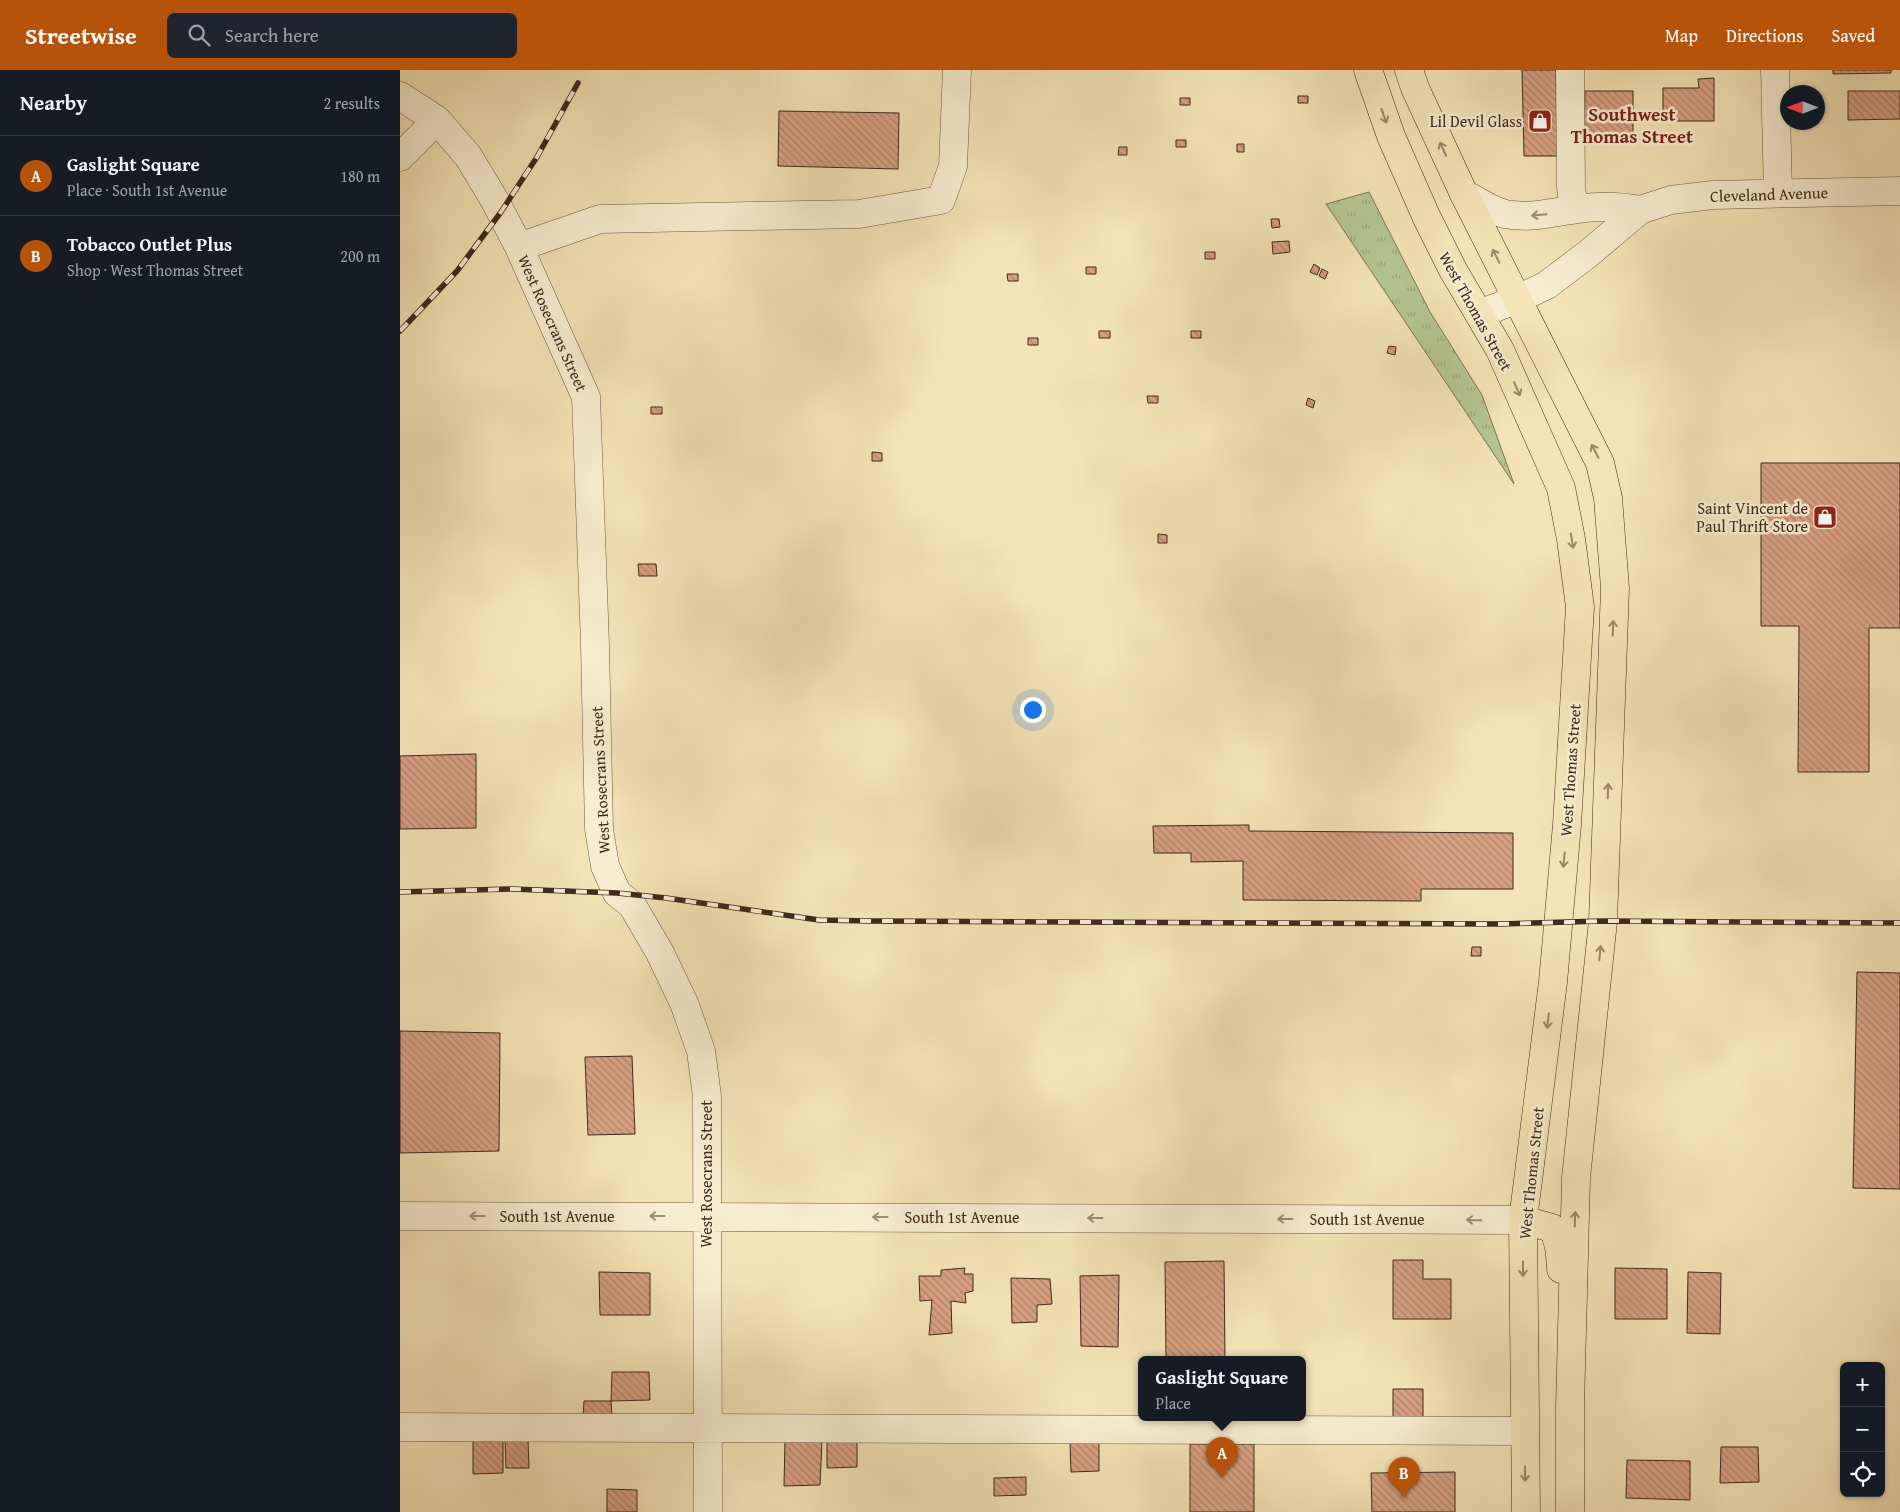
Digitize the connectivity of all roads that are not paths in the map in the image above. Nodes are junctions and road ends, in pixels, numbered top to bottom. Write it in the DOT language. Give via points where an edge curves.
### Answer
graph roads {
  1 [pos="957,70"];
  2 [pos="1368,70"];
  3 [pos="1409,70"];
  4 [pos="1570,70"];
  5 [pos="1775,70"];
  6 [pos="400,96"];
  7 [pos="437,120"];
  8 [pos="400,156"];
  9 [pos="1900,191"];
  10 [pos="1778,193"];
  11 [pos="1464,194"];
  12 [pos="1574,209"];
  13 [pos="1640,210"];
  14 [pos="520,247"];
  15 [pos="1518,299"];
  16 [pos="1479,314"];
  17 [pos="400,1216"];
  18 [pos="706,1216"];
  19 [pos="1523,1220"];
  20 [pos="1570,1407"];
  21 [pos="400,1427"];
  22 [pos="707,1428"];
  23 [pos="1524,1431"];
  24 [pos="708,1512"];
  25 [pos="1526,1512"];
  26 [pos="1570,1512"];
  1 -- 14 [label="street" via="953,166 941,200 859,214 600,219"];
  2 -- 16 [label="main road, West Thomas Street, one-way" via="1391,136 1422,208"];
  11 -- 3 [label="main road, one-way"];
  4 -- 12 [label="street" via="1570,187"];
  5 -- 10 [label="street"];
  6 -- 7 [label="street, West Rosecrans Street"];
  7 -- 8 [label="street"];
  7 -- 14 [label="street, West Rosecrans Street" via="468,156"];
  9 -- 10 [label="street, Cleveland Avenue"];
  10 -- 13 [label="street, Cleveland Avenue" via="1689,197"];
  12 -- 11 [label="street, Cleveland Avenue, one-way" via="1532,216 1503,214"];
  15 -- 11 [label="main road, one-way"];
  12 -- 13 [label="street, Cleveland Avenue" via="1621,207"];
  13 -- 15 [label="street, Cleveland Avenue" via="1547,286"];
  14 -- 18 [label="street, West Rosecrans Street" via="586,397 599,829 605,866 617,893 632,905 659,952 684,1003 701,1051 707,1096"];
  15 -- 16 [label="street, Cleveland Avenue"];
  20 -- 15 [label="main road, one-way" via="1576,1178 1603,920 1614,588 1608,498 1600,463"];
  16 -- 19 [label="main road, West Thomas Street, one-way" via="1500,350 1561,488 1572,539 1580,607 1567,825 1553,982"];
  18 -- 17 [label="street, South 1st Avenue, one-way"];
  19 -- 18 [label="street, South 1st Avenue, one-way"];
  18 -- 22 [label="street, West Rosecrans Street"];
  19 -- 20 [label="main road" via="1552,1228 1557,1236"];
  19 -- 23 [label="main road, West Thomas Street, one-way"];
  20 -- 26 [label="main road"];
  21 -- 22 [label="street"];
  22 -- 23 [label="street"];
  22 -- 24 [label="street, West Rosecrans Street"];
  23 -- 25 [label="main road, West Thomas Street, one-way"];
}
